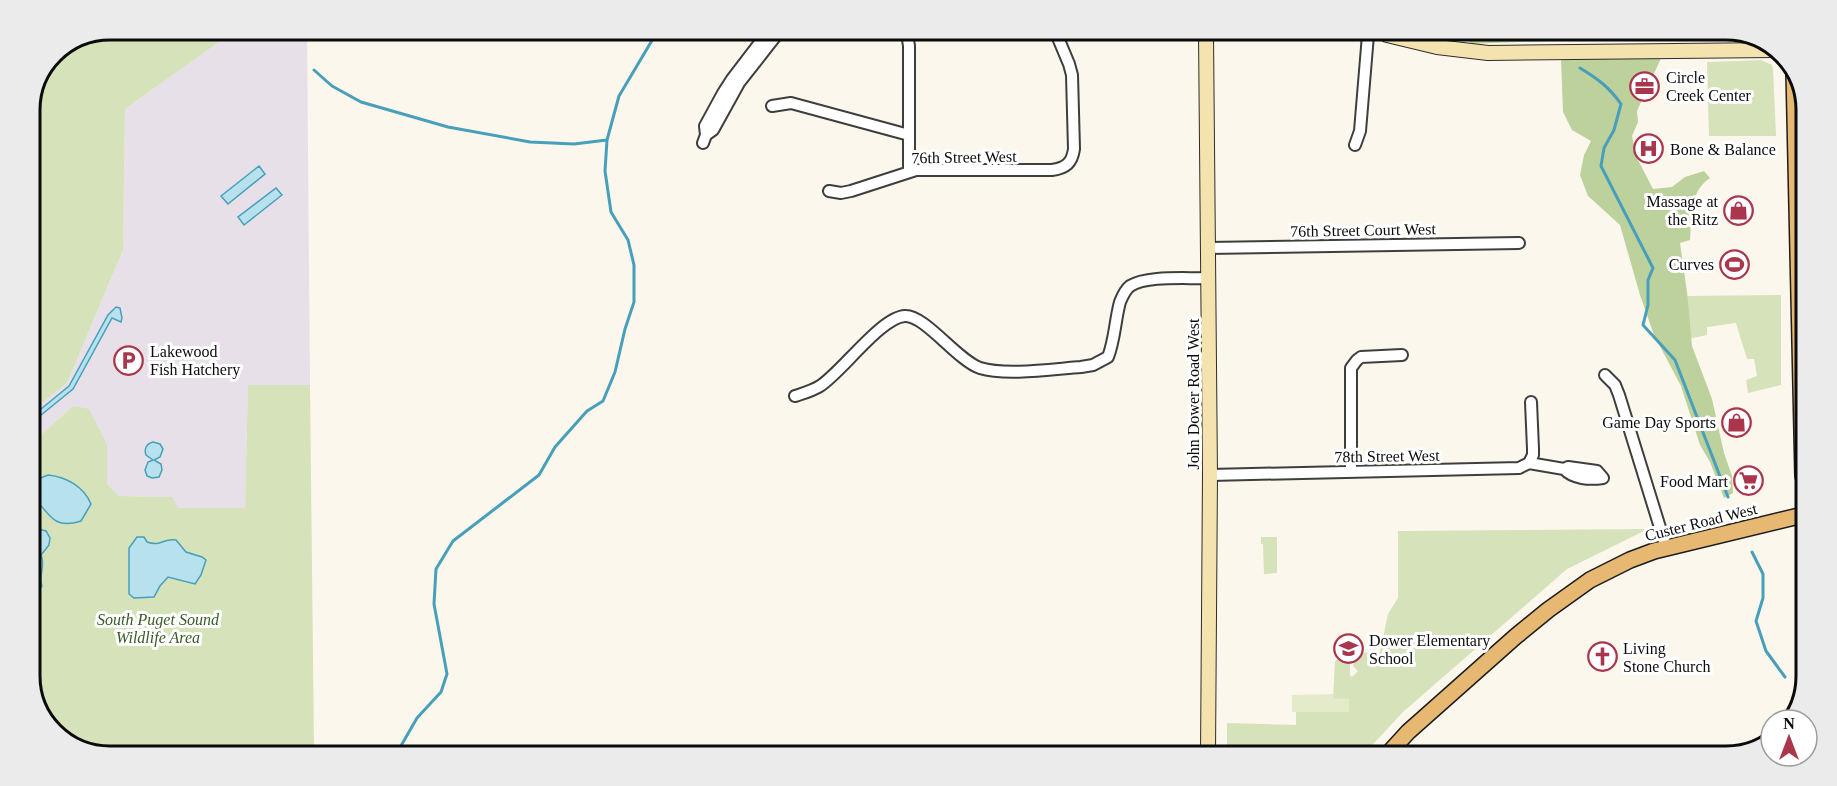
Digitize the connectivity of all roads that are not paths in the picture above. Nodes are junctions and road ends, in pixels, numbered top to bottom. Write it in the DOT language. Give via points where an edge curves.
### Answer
graph roads {
  1 [pos="762,40"];
  2 [pos="773,40"];
  3 [pos="908,40"];
  4 [pos="1059,40"];
  5 [pos="1206,40"];
  6 [pos="1368,40"];
  7 [pos="1408,40"];
  8 [pos="1761,50"];
  9 [pos="1795,95"];
  10 [pos="772,106"];
  11 [pos="909,135"];
  12 [pos="1355,146"];
  13 [pos="1796,162"];
  14 [pos="909,171"];
  15 [pos="829,191"];
  16 [pos="1519,243"];
  17 [pos="1208,248"];
  18 [pos="1208,278"];
  19 [pos="1402,355"];
  20 [pos="1605,375"];
  21 [pos="795,396"];
  22 [pos="1531,402"];
  23 [pos="1529,464"];
  24 [pos="1564,470"];
  25 [pos="1351,472"];
  26 [pos="1210,475"];
  27 [pos="1796,517"];
  28 [pos="1666,547"];
  29 [pos="1208,746"];
  30 [pos="1395,746"];
  1 -- 2 [label="street" via="723,93 705,126 705,139 739,83"];
  3 -- 11 [label="street"];
  4 -- 14 [label="street, 76th Street West" via="1072,75 1074,149 1066,166 1052,170"];
  5 -- 17 [label="street, John Dower Road West"];
  6 -- 12 [label="street" via="1360,131"];
  7 -- 8 [label="street" via="1447,49 1488,52"];
  9 -- 13 [label="main road"];
  10 -- 11 [label="street" via="791,103"];
  11 -- 14 [label="street"];
  14 -- 15 [label="street, 76th Street West" via="851,191"];
  16 -- 17 [label="street, 76th Street Court West"];
  17 -- 18 [label="street, John Dower Road West"];
  18 -- 21 [label="street" via="1140,281 1131,286 1120,304 1108,357 1092,365 1018,371 982,368 906,316 896,318 874,335 822,385"];
  18 -- 26 [label="street, John Dower Road West"];
  19 -- 25 [label="street" via="1361,357 1351,368"];
  20 -- 28 [label="street" via="1619,395"];
  22 -- 23 [label="street" via="1533,455"];
  23 -- 24 [label="street, 78th Street West"];
  23 -- 25 [label="street, 78th Street West" via="1519,468"];
  25 -- 26 [label="street, 78th Street West"];
  26 -- 29 [label="street, John Dower Road West"];
  27 -- 28 [label="main road, Custer Road West"];
  28 -- 30 [label="main road, Custer Road West" via="1590,580 1554,605"];
}
